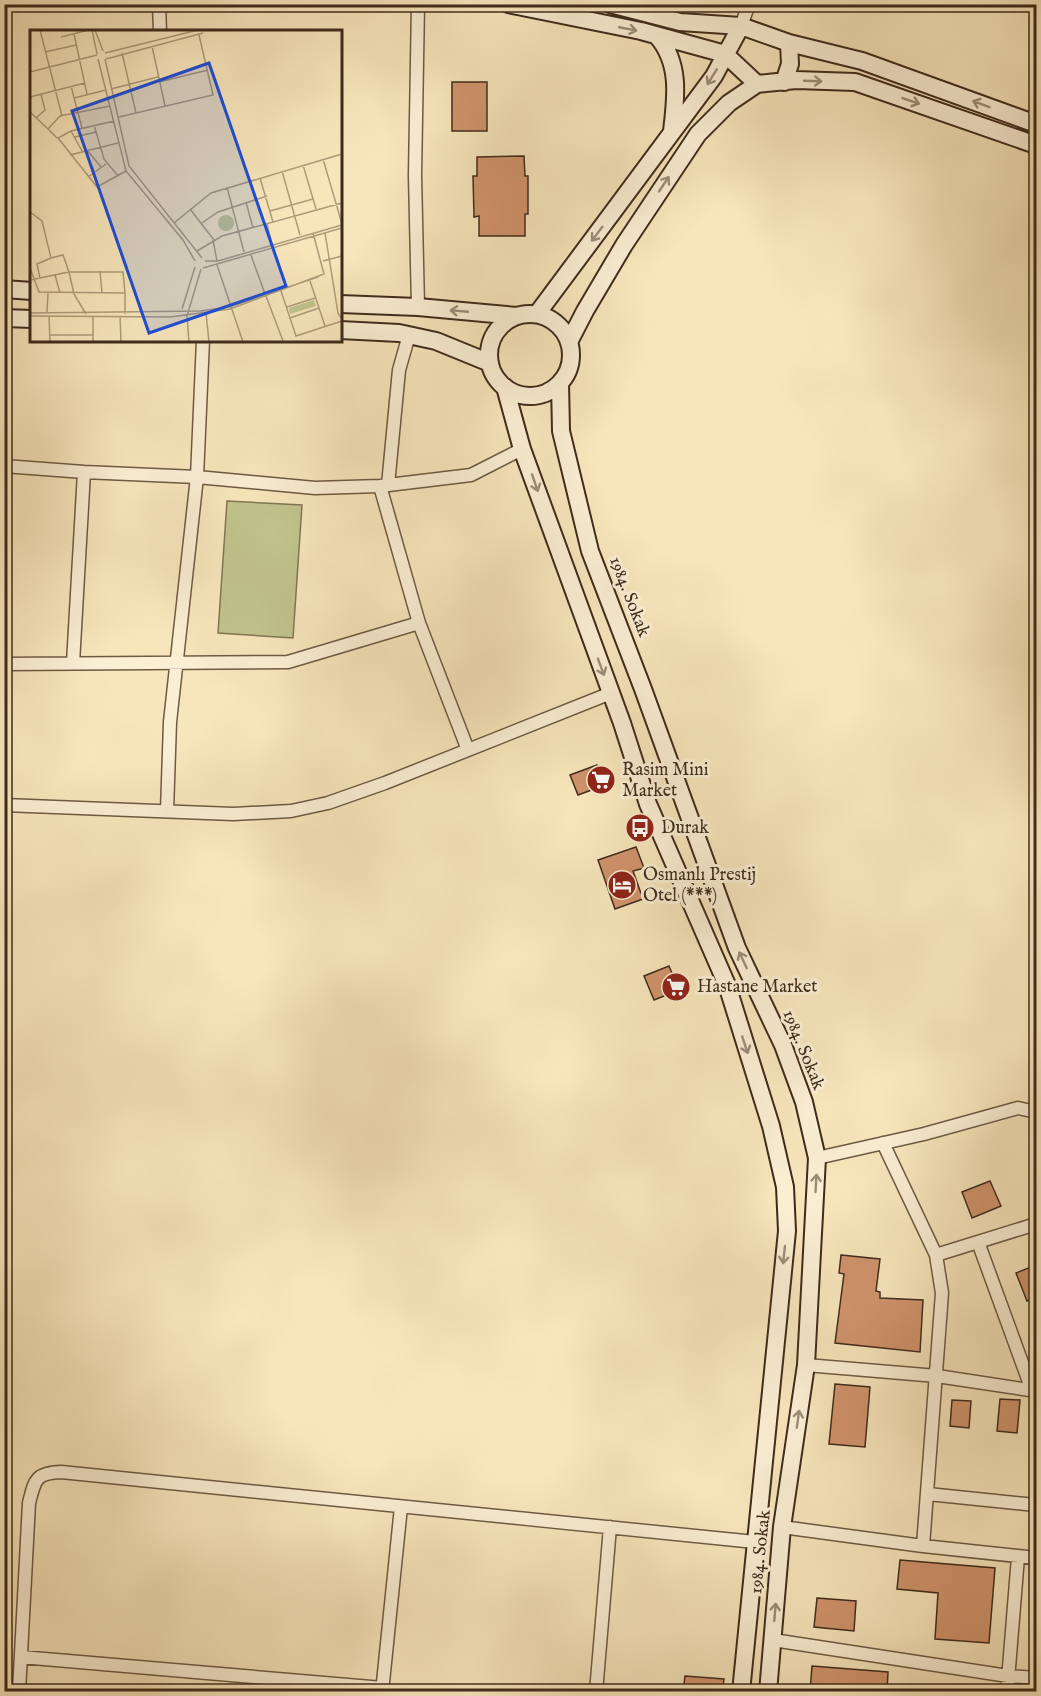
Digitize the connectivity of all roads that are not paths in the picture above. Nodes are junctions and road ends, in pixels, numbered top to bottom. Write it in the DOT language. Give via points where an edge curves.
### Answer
graph roads {
  1 [pos="159,4"];
  2 [pos="418,4"];
  3 [pos="508,4"];
  4 [pos="604,4"];
  5 [pos="610,4"];
  6 [pos="749,4"];
  7 [pos="600,23"];
  8 [pos="741,26"];
  9 [pos="160,30"];
  10 [pos="656,35"];
  11 [pos="789,43"];
  12 [pos="725,54"];
  13 [pos="784,82"];
  14 [pos="757,84"];
  15 [pos="1036,124"];
  16 [pos="672,133"];
  17 [pos="1036,145"];
  18 [pos="4,289"];
  19 [pos="30,291"];
  20 [pos="342,304"];
  21 [pos="418,307"];
  22 [pos="537,314"];
  23 [pos="517,316"];
  24 [pos="4,318"];
  25 [pos="30,319"];
  26 [pos="342,330"];
  27 [pos="409,335"];
  28 [pos="203,342"];
  29 [pos="569,342"];
  30 [pos="490,363"];
  31 [pos="560,383"];
  32 [pos="505,387"];
  33 [pos="522,449"];
  34 [pos="4,466"];
  35 [pos="84,472"];
  36 [pos="197,477"];
  37 [pos="384,485"];
  38 [pos="419,623"];
  39 [pos="73,663"];
  40 [pos="177,663"];
  41 [pos="4,664"];
  42 [pos="610,693"];
  43 [pos="468,750"];
  44 [pos="4,805"];
  45 [pos="167,812"];
  46 [pos="1036,1112"];
  47 [pos="883,1143"];
  48 [pos="817,1158"];
  49 [pos="786,1209"];
  50 [pos="815,1210"];
  51 [pos="1036,1224"];
  52 [pos="978,1242"];
  53 [pos="936,1255"];
  54 [pos="806,1365"];
  55 [pos="937,1376"];
  56 [pos="1034,1391"];
  57 [pos="928,1494"];
  58 [pos="1036,1504"];
  59 [pos="401,1507"];
  60 [pos="610,1527"];
  61 [pos="782,1527"];
  62 [pos="755,1542"];
  63 [pos="923,1546"];
  64 [pos="1018,1557"];
  65 [pos="1036,1558"];
  66 [pos="773,1640"];
  67 [pos="21,1657"];
  68 [pos="1008,1676"];
  69 [pos="1036,1678"];
  70 [pos="382,1690"];
  71 [pos="19,1692"];
  72 [pos="596,1692"];
  73 [pos="741,1692"];
  74 [pos="768,1692"];
  75 [pos="1007,1692"];
  1 -- 9 [label="street"];
  2 -- 21 [label="street" via="414,175"];
  3 -- 7 [label="main road"];
  4 -- 7 [label="street"];
  5 -- 8 [label="main road" via="680,21"];
  6 -- 8 [label="street"];
  7 -- 10 [label="main road, one-way"];
  8 -- 11 [label="main road"];
  8 -- 12 [label="main road"];
  10 -- 12 [label="main road"];
  10 -- 16 [label="main road" via="668,48 675,80"];
  11 -- 13 [label="main road" via="790,64"];
  15 -- 11 [label="main road, one-way" via="862,61"];
  12 -- 14 [label="main road"];
  12 -- 16 [label="main road, one-way" via="714,76"];
  13 -- 14 [label="main road"];
  13 -- 17 [label="main road, one-way" via="855,82"];
  29 -- 14 [label="main road, one-way" via="624,245 698,134 729,103"];
  16 -- 22 [label="main road, one-way"];
  18 -- 19 [label="main road"];
  20 -- 21 [label="main road"];
  23 -- 21 [label="main road, one-way"];
  22 -- 23 [label="main road"];
  22 -- 29 [label="main road" via="555,322"];
  23 -- 30 [label="main road" via="495,334"];
  24 -- 25 [label="main road"];
  26 -- 27 [label="main road"];
  27 -- 30 [label="main road"];
  27 -- 37 [label="street" via="399,370"];
  28 -- 36 [label="street"];
  29 -- 31 [label="main road" via="572,357"];
  30 -- 32 [label="main road"];
  31 -- 32 [label="main road" via="533,396"];
  48 -- 31 [label="main road, 1984. Sokak, one-way" via="790,1064 737,948 590,551 561,430"];
  32 -- 33 [label="main road"];
  33 -- 37 [label="street" via="471,475"];
  33 -- 42 [label="main road, one-way"];
  34 -- 35 [label="street"];
  35 -- 36 [label="street"];
  35 -- 39 [label="street"];
  36 -- 37 [label="street" via="315,488"];
  36 -- 40 [label="street"];
  37 -- 38 [label="street"];
  38 -- 40 [label="street" via="288,662"];
  38 -- 43 [label="street"];
  39 -- 40 [label="street"];
  39 -- 41 [label="street"];
  40 -- 45 [label="street" via="170,722"];
  42 -- 43 [label="street"];
  42 -- 49 [label="main road, one-way" via="648,804 727,985 771,1126"];
  43 -- 45 [label="street" via="385,783 291,811"];
  44 -- 45 [label="street"];
  46 -- 47 [label="street" via="1018,1108"];
  47 -- 48 [label="street"];
  47 -- 53 [label="street"];
  50 -- 48 [label="main road, 1984. Sokak, one-way"];
  49 -- 50 [label="main road"];
  49 -- 62 [label="main road, one-way" via="787,1231"];
  50 -- 54 [label="main road, 1984. Sokak"];
  51 -- 52 [label="street"];
  52 -- 53 [label="street"];
  52 -- 56 [label="street"];
  53 -- 55 [label="street" via="942,1293"];
  54 -- 55 [label="street"];
  61 -- 54 [label="main road, 1984. Sokak, one-way"];
  55 -- 56 [label="street"];
  55 -- 57 [label="street"];
  57 -- 58 [label="street"];
  57 -- 63 [label="street"];
  59 -- 60 [label="street"];
  59 -- 67 [label="street" via="45,1473 33,1487 29,1503"];
  59 -- 70 [label="street"];
  60 -- 62 [label="street"];
  60 -- 72 [label="street"];
  61 -- 63 [label="street"];
  66 -- 61 [label="main road, 1984. Sokak, one-way"];
  62 -- 73 [label="main road"];
  63 -- 64 [label="street"];
  64 -- 65 [label="street"];
  64 -- 68 [label="street"];
  66 -- 68 [label="street"];
  66 -- 74 [label="main road, 1984. Sokak"];
  67 -- 70 [label="street"];
  67 -- 71 [label="street"];
  68 -- 69 [label="street"];
  68 -- 75 [label="street"];
}
